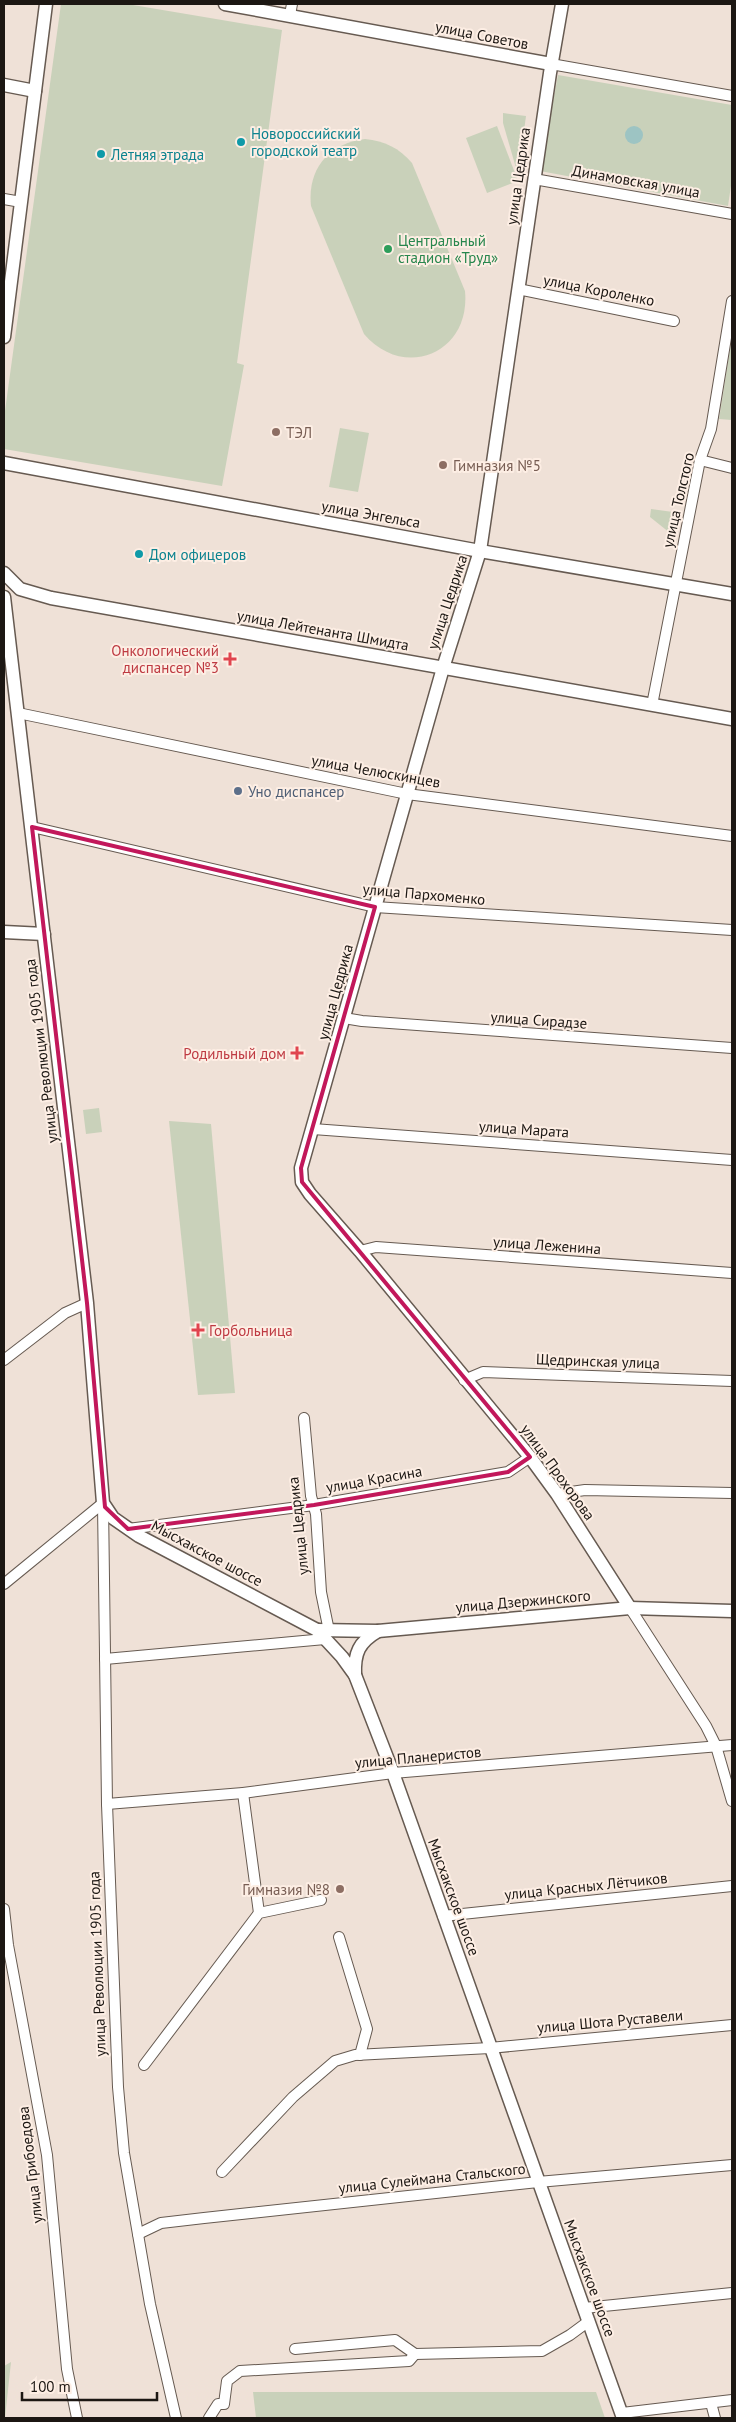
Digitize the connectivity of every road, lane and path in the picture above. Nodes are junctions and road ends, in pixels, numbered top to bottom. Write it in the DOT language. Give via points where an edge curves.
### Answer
graph roads {
  1 [pos="46,4"];
  2 [pos="225,4"];
  3 [pos="562,4"];
  4 [pos="291,9"];
  5 [pos="551,64"];
  6 [pos="4,85"];
  7 [pos="35,91"];
  8 [pos="732,96"];
  9 [pos="534,178"];
  10 [pos="4,199"];
  11 [pos="21,202"];
  12 [pos="732,214"];
  13 [pos="518,290"];
  14 [pos="732,301"];
  15 [pos="674,321"];
  16 [pos="4,337"];
  17 [pos="700,460"];
  18 [pos="4,463"];
  19 [pos="732,468"];
  20 [pos="480,550"];
  21 [pos="4,574"];
  22 [pos="676,584"];
  23 [pos="732,594"];
  24 [pos="4,597"];
  25 [pos="443,668"];
  26 [pos="652,705"];
  27 [pos="18,713"];
  28 [pos="732,719"];
  29 [pos="407,794"];
  30 [pos="32,827"];
  31 [pos="732,836"];
  32 [pos="375,907"];
  33 [pos="732,930"];
  34 [pos="4,932"];
  35 [pos="44,934"];
  36 [pos="344,1018"];
  37 [pos="732,1048"];
  38 [pos="314,1129"];
  39 [pos="732,1160"];
  40 [pos="310,1194"];
  41 [pos="360,1251"];
  42 [pos="732,1273"];
  43 [pos="87,1303"];
  44 [pos="4,1360"];
  45 [pos="464,1380"];
  46 [pos="732,1381"];
  47 [pos="304,1418"];
  48 [pos="530,1457"];
  49 [pos="732,1493"];
  50 [pos="557,1494"];
  51 [pos="104,1505"];
  52 [pos="314,1505"];
  53 [pos="85,1518"];
  54 [pos="128,1529"];
  55 [pos="105,1531"];
  56 [pos="609,1575"];
  57 [pos="4,1584"];
  58 [pos="630,1608"];
  59 [pos="592,1611"];
  60 [pos="732,1611"];
  61 [pos="378,1631"];
  62 [pos="323,1633"];
  63 [pos="105,1659"];
  64 [pos="355,1675"];
  65 [pos="732,1745"];
  66 [pos="716,1746"];
  67 [pos="393,1774"];
  68 [pos="243,1793"];
  69 [pos="732,1801"];
  70 [pos="108,1804"];
  71 [pos="732,1886"];
  72 [pos="321,1900"];
  73 [pos="4,1908"];
  74 [pos="259,1913"];
  75 [pos="443,1916"];
  76 [pos="339,1936"];
  77 [pos="732,2025"];
  78 [pos="490,2048"];
  79 [pos="360,2055"];
  80 [pos="144,2065"];
  81 [pos="732,2165"];
  82 [pos="222,2172"];
  83 [pos="538,2182"];
  84 [pos="138,2234"];
  85 [pos="732,2293"];
  86 [pos="584,2308"];
  87 [pos="589,2321"];
  88 [pos="295,2349"];
  89 [pos="415,2354"];
  90 [pos="732,2400"];
  91 [pos="711,2403"];
  92 [pos="623,2416"];
  93 [pos="77,2418"];
  94 [pos="176,2418"];
  95 [pos="208,2418"];
  96 [pos="715,2418"];
  1 -- 7 [label="street"];
  2 -- 4 [label="street, улица Советов"];
  3 -- 5 [label="street, улица Цедрика"];
  4 -- 5 [label="street, улица Советов"];
  5 -- 8 [label="street, улица Советов"];
  5 -- 9 [label="street, улица Цедрика"];
  6 -- 7 [label="street"];
  7 -- 11 [label="street"];
  9 -- 12 [label="street, Динамовская улица"];
  9 -- 13 [label="street, улица Цедрика"];
  10 -- 11 [label="street"];
  11 -- 16 [label="street"];
  13 -- 15 [label="street, улица Короленко"];
  13 -- 20 [label="street, улица Цедрика"];
  14 -- 17 [label="street, улица Толстого" via="711,429"];
  17 -- 19 [label="street"];
  17 -- 22 [label="street, улица Толстого"];
  18 -- 20 [label="street, улица Энгельса"];
  20 -- 22 [label="street, улица Энгельса"];
  20 -- 25 [label="street, улица Цедрика"];
  21 -- 25 [label="street, улица Лейтенанта Шмидта" via="20,589 51,598"];
  22 -- 23 [label="street, улица Энгельса"];
  22 -- 26 [label="street, улица Толстого"];
  24 -- 27 [label="street, улица Революции 1905 года"];
  25 -- 26 [label="street, улица Лейтенанта Шмидта"];
  25 -- 29 [label="street, улица Цедрика"];
  26 -- 28 [label="street, улица Лейтенанта Шмидта"];
  27 -- 29 [label="street, улица Челюскинцев"];
  27 -- 30 [label="street, улица Революции 1905 года"];
  29 -- 31 [label="street, улица Челюскинцев"];
  29 -- 32 [label="street, улица Цедрика"];
  30 -- 32 [label="street, улица Пархоменко"];
  30 -- 35 [label="street, улица Революции 1905 года"];
  32 -- 33 [label="street, улица Пархоменко"];
  32 -- 36 [label="street, улица Цедрика"];
  34 -- 35 [label="street"];
  35 -- 43 [label="street, улица Революции 1905 года"];
  36 -- 37 [label="street, улица Сирадзе"];
  36 -- 38 [label="street, улица Цедрика"];
  38 -- 39 [label="street, улица Марата"];
  38 -- 40 [label="street, улица Цедрика" via="301,1168 302,1182"];
  40 -- 41 [label="street, улица Прохорова"];
  41 -- 42 [label="street, улица Леженина" via="376,1247"];
  41 -- 45 [label="street, улица Прохорова"];
  43 -- 44 [label="street" via="65,1312"];
  43 -- 51 [label="street, улица Революции 1905 года"];
  45 -- 46 [label="street, Щедринская улица" via="484,1372"];
  45 -- 48 [label="street, улица Прохорова"];
  47 -- 52 [label="street, улица Цедрика"];
  48 -- 50 [label="street, улица Прохорова"];
  48 -- 52 [label="street, улица Красина" via="508,1472"];
  49 -- 50 [label="street" via="585,1490"];
  50 -- 56 [label="street, улица Прохорова"];
  51 -- 53 [label="street"];
  51 -- 54 [label="street, Мысхакское шоссе" via="113,1518"];
  51 -- 55 [label="street, улица Революции 1905 года"];
  52 -- 54 [label="street, улица Красина"];
  52 -- 62 [label="street, улица Цедрика"];
  53 -- 55 [label="street" via="97,1518"];
  53 -- 57 [label="street"];
  54 -- 62 [label="street, Мысхакское шоссе"];
  55 -- 63 [label="street, улица Революции 1905 года"];
  56 -- 58 [label="street, улица Прохорова"];
  56 -- 59 [label="street" via="613,1597"];
  58 -- 59 [label="street, улица Дзержинского"];
  58 -- 60 [label="street, улица Дзержинского"];
  58 -- 66 [label="street, улица Прохорова"];
  59 -- 61 [label="street, улица Дзержинского"];
  61 -- 62 [label="street, улица Дзержинского"];
  61 -- 64 [label="street" via="360,1645 354,1660"];
  62 -- 63 [label="street, улица Дзержинского"];
  62 -- 64 [label="street, Мысхакское шоссе"];
  63 -- 70 [label="street, улица Революции 1905 года"];
  64 -- 67 [label="street, Мысхакское шоссе"];
  65 -- 66 [label="street, улица Планеристов"];
  66 -- 67 [label="street, улица Планеристов"];
  66 -- 69 [label="street, улица Прохорова"];
  67 -- 68 [label="street, улица Планеристов"];
  67 -- 75 [label="street, Мысхакское шоссе"];
  68 -- 70 [label="street, улица Планеристов"];
  68 -- 74 [label="street"];
  70 -- 84 [label="street, улица Революции 1905 года" via="118,2087 124,2153"];
  71 -- 75 [label="street, улица Красных Лётчиков"];
  72 -- 74 [label="street"];
  73 -- 93 [label="street, улица Грибоедова" via="47,2154 67,2370"];
  74 -- 80 [label="street"];
  75 -- 78 [label="street, Мысхакское шоссе"];
  76 -- 79 [label="street" via="367,2030"];
  77 -- 78 [label="street, улица Шота Руставели"];
  78 -- 79 [label="street, улица Шота Руставели"];
  78 -- 83 [label="street, Мысхакское шоссе"];
  79 -- 82 [label="street, улица Шота Руставели" via="335,2061 293,2097"];
  81 -- 83 [label="street, улица Сулеймана Стальского"];
  83 -- 84 [label="street, улица Сулеймана Стальского" via="161,2223"];
  83 -- 86 [label="street, Мысхакское шоссе"];
  84 -- 94 [label="street, улица Революции 1905 года" via="156,2338"];
  85 -- 86 [label="street"];
  86 -- 87 [label="street, Мысхакское шоссе"];
  87 -- 89 [label="street" via="542,2351"];
  87 -- 92 [label="street, Мысхакское шоссе"];
  88 -- 89 [label="street" via="395,2340"];
  89 -- 95 [label="street" via="409,2361 240,2370 228,2381 224,2404 218,2404"];
  90 -- 91 [label="street"];
  91 -- 92 [label="street"];
  91 -- 96 [label="street"];
}
